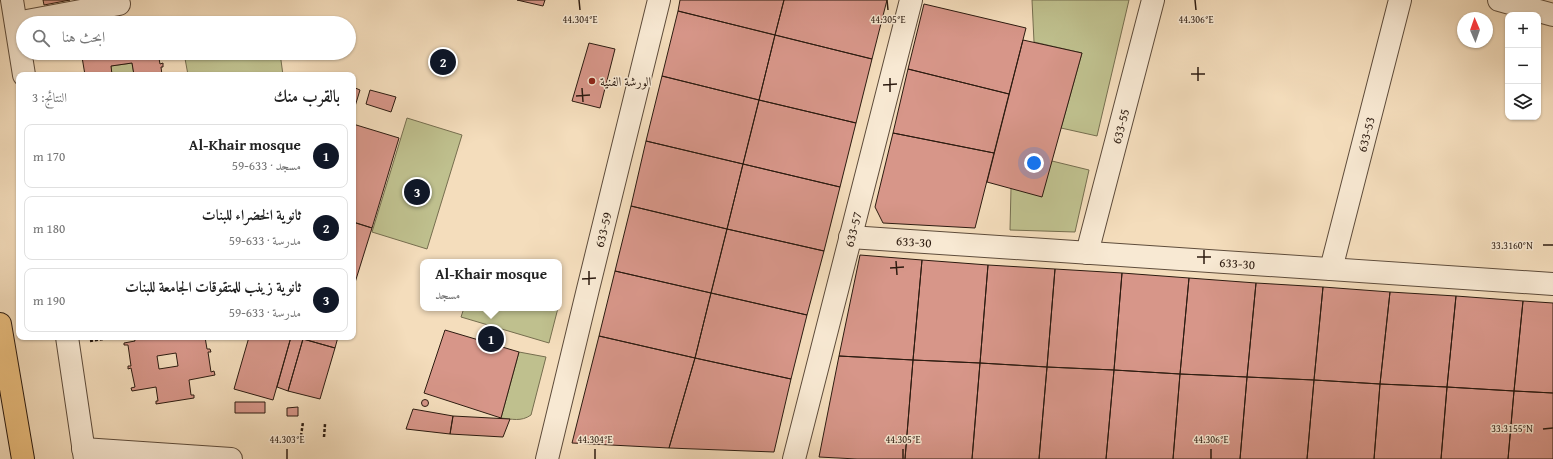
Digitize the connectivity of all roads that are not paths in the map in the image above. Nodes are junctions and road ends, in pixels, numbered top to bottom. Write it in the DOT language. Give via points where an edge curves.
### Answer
graph roads {
  1 [pos="12,0"];
  2 [pos="659,0"];
  3 [pos="911,0"];
  4 [pos="1153,0"];
  5 [pos="1400,0"];
  6 [pos="1499,0"];
  7 [pos="119,4"];
  8 [pos="1553,15"];
  9 [pos="54,16"];
  10 [pos="16,23"];
  11 [pos="22,60"];
  12 [pos="24,72"];
  13 [pos="850,237"];
  14 [pos="1087,253"];
  15 [pos="1331,269"];
  16 [pos="1553,284"];
  17 [pos="0,324"];
  18 [pos="66,340"];
  19 [pos="84,454"];
  20 [pos="23,459"];
  21 [pos="231,459"];
  22 [pos="547,459"];
  23 [pos="794,459"];
  1 -- 10 [label="street"];
  2 -- 22 [label="street, 633-59"];
  3 -- 13 [label="street, 633-57"];
  4 -- 14 [label="street, 633-55"];
  5 -- 15 [label="street, 633-53"];
  6 -- 8 [label="street"];
  7 -- 9 [label="street"];
  11 -- 12 [label="street"];
  13 -- 14 [label="street, 633-30"];
  13 -- 23 [label="street, 633-57"];
  14 -- 15 [label="street, 633-30"];
  15 -- 16 [label="street, 633-30"];
  17 -- 20 [label="highway"];
  18 -- 19 [label="street"];
  19 -- 21 [label="street"];
}
